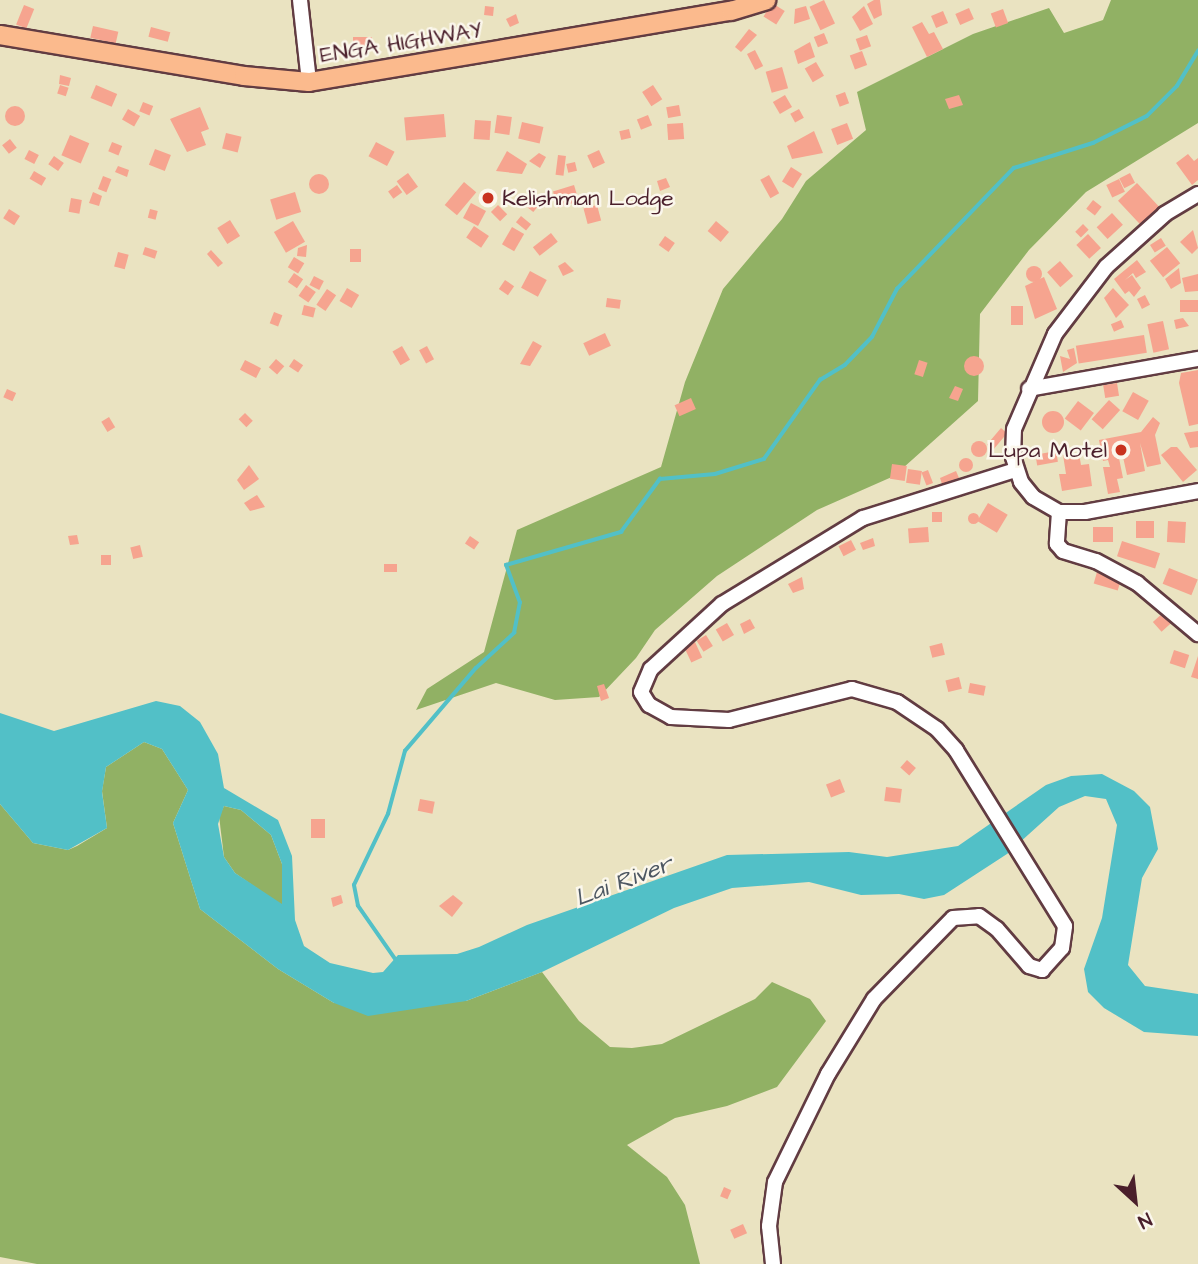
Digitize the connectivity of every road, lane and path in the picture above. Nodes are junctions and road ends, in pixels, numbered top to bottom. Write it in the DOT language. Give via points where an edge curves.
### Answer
graph roads {
  1 [pos="300,0"];
  2 [pos="766,0"];
  3 [pos="0,35"];
  4 [pos="309,82"];
  5 [pos="1198,194"];
  6 [pos="1198,359"];
  7 [pos="1029,389"];
  8 [pos="1015,470"];
  9 [pos="1198,491"];
  10 [pos="1059,512"];
  11 [pos="1198,634"];
  12 [pos="773,1264"];
  1 -- 4 [label="street"];
  2 -- 4 [label="main road, ENGA HIGHWAY" via="704,16"];
  3 -- 4 [label="main road, ENGA HIGHWAY" via="244,76"];
  5 -- 7 [label="street" via="1165,214 1106,267 1055,334"];
  6 -- 7 [label="street"];
  7 -- 8 [label="street" via="1014,429"];
  8 -- 10 [label="street" via="1033,497"];
  8 -- 12 [label="street" via="863,518 722,604 651,669 641,692 649,705 671,717 729,720 825,694 873,691 937,729 956,750 1065,926 1062,948 1042,970 1029,966 997,929 979,916 965,915 945,924 874,999 828,1074 775,1182 769,1226"];
  9 -- 10 [label="street" via="1085,512"];
  10 -- 11 [label="street" via="1058,544 1063,551 1096,561 1136,583"];
}
